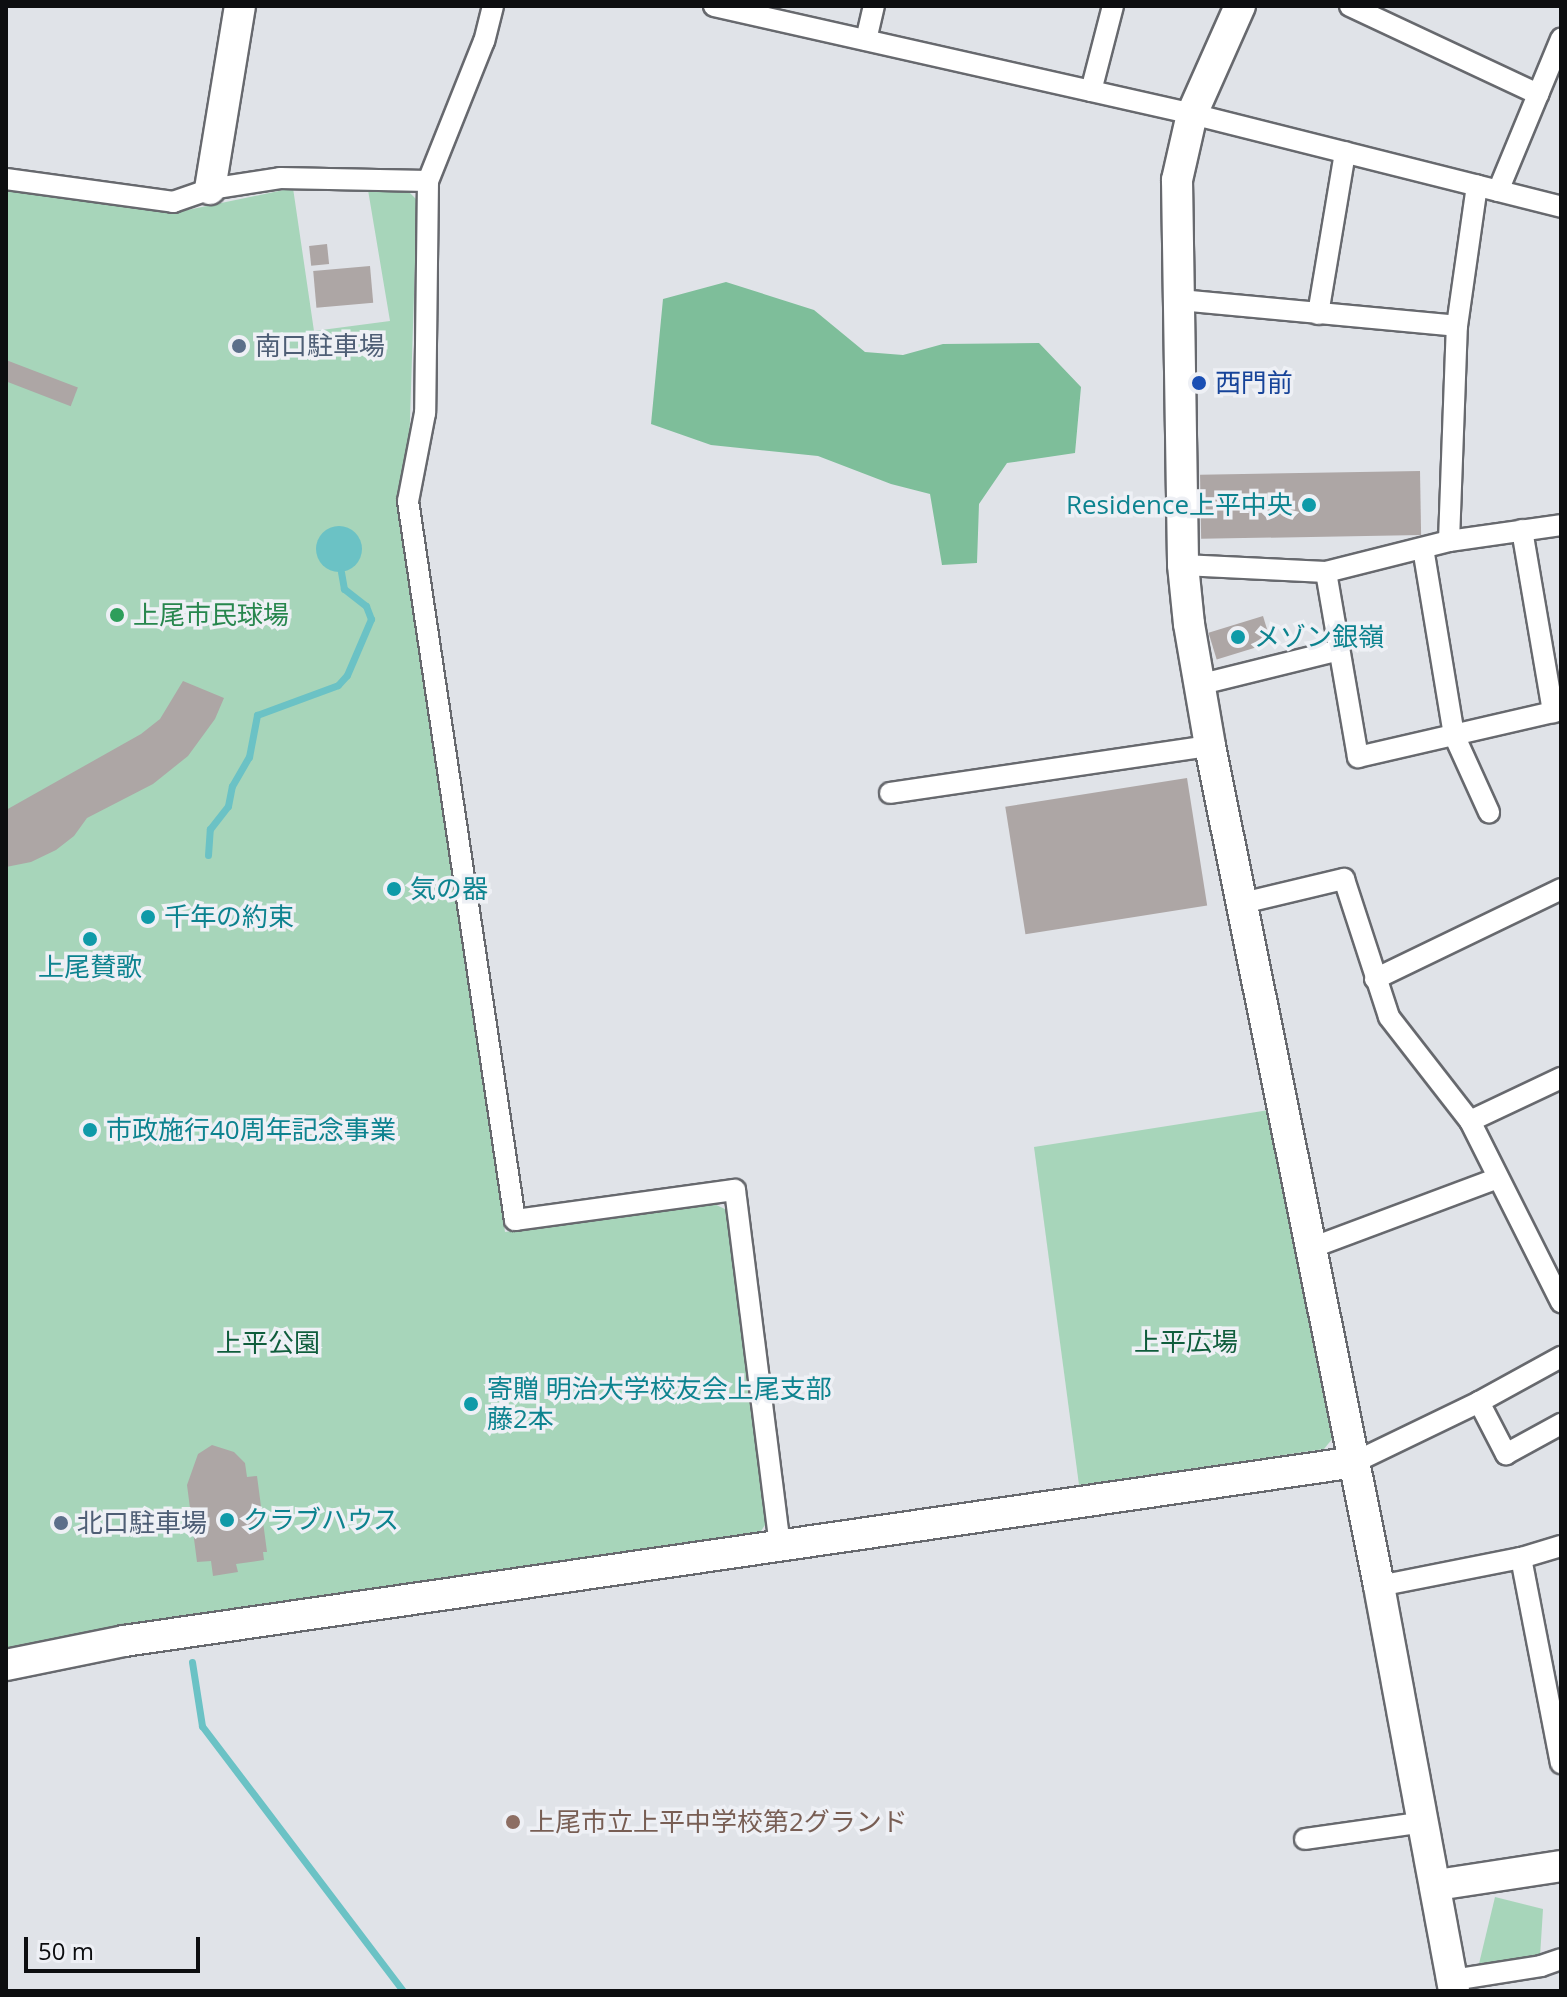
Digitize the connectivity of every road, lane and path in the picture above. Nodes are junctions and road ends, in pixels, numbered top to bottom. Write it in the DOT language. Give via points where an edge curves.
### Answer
graph roads {
  1 [pos="240,6"];
  2 [pos="493,6"];
  3 [pos="714,6"];
  4 [pos="874,6"];
  5 [pos="1113,6"];
  6 [pos="1240,6"];
  7 [pos="1350,6"];
  8 [pos="866,40"];
  9 [pos="1559,50"];
  10 [pos="1091,91"];
  11 [pos="1538,94"];
  12 [pos="1192,114"];
  13 [pos="1345,152"];
  14 [pos="6,179"];
  15 [pos="428,181"];
  16 [pos="1477,185"];
  17 [pos="210,189"];
  18 [pos="1498,191"];
  19 [pos="1561,207"];
  20 [pos="1179,300"];
  21 [pos="1318,314"];
  22 [pos="1457,326"];
  23 [pos="1561,525"];
  24 [pos="1522,530"];
  25 [pos="1449,541"];
  26 [pos="1423,548"];
  27 [pos="1183,565"];
  28 [pos="1326,572"];
  29 [pos="1339,650"];
  30 [pos="1198,685"];
  31 [pos="1557,711"];
  32 [pos="1454,735"];
  33 [pos="1210,746"];
  34 [pos="890,793"];
  35 [pos="1489,812"];
  36 [pos="1561,889"];
  37 [pos="1243,903"];
  38 [pos="1375,979"];
  39 [pos="1561,1078"];
  40 [pos="1470,1121"];
  41 [pos="1496,1179"];
  42 [pos="1311,1248"];
  43 [pos="1561,1302"];
  44 [pos="1561,1357"];
  45 [pos="1479,1402"];
  46 [pos="1561,1424"];
  47 [pos="1355,1462"];
  48 [pos="780,1546"];
  49 [pos="1561,1546"];
  50 [pos="1521,1558"];
  51 [pos="1379,1586"];
  52 [pos="6,1665"];
  53 [pos="1558,1736"];
  54 [pos="1561,1763"];
  55 [pos="1425,1822"];
  56 [pos="1305,1839"];
  57 [pos="1561,1866"];
  58 [pos="1437,1885"];
  59 [pos="1561,1959"];
  60 [pos="1454,1985"];
  1 -- 17 [label="street"];
  2 -- 15 [label="street"];
  3 -- 8 [label="street"];
  4 -- 8 [label="street"];
  5 -- 10 [label="street"];
  6 -- 12 [label="street"];
  7 -- 11 [label="street"];
  8 -- 10 [label="street"];
  9 -- 11 [label="street"];
  10 -- 12 [label="street"];
  11 -- 18 [label="street"];
  12 -- 13 [label="street"];
  12 -- 20 [label="street" via="1177,180"];
  13 -- 16 [label="street"];
  13 -- 21 [label="street"];
  14 -- 17 [label="street" via="173,202"];
  15 -- 17 [label="street" via="280,178"];
  15 -- 48 [label="street" via="425,413 408,501 515,1220 735,1190"];
  16 -- 18 [label="street"];
  16 -- 22 [label="street"];
  18 -- 19 [label="street"];
  20 -- 21 [label="street"];
  20 -- 27 [label="street"];
  21 -- 22 [label="street"];
  22 -- 25 [label="street"];
  23 -- 24 [label="street"];
  24 -- 25 [label="street"];
  24 -- 31 [label="street"];
  25 -- 26 [label="street"];
  26 -- 28 [label="street"];
  26 -- 32 [label="street"];
  27 -- 28 [label="street"];
  27 -- 30 [label="street"];
  28 -- 29 [label="street"];
  29 -- 30 [label="street"];
  29 -- 32 [label="street" via="1358,757"];
  30 -- 33 [label="street"];
  31 -- 32 [label="street"];
  32 -- 35 [label="street"];
  33 -- 34 [label="street"];
  33 -- 37 [label="street"];
  36 -- 38 [label="street"];
  37 -- 38 [label="street" via="1344,879"];
  37 -- 42 [label="street"];
  38 -- 40 [label="street" via="1389,1017"];
  39 -- 40 [label="street"];
  40 -- 41 [label="street"];
  41 -- 42 [label="street"];
  41 -- 43 [label="street"];
  42 -- 47 [label="street"];
  44 -- 45 [label="street"];
  45 -- 46 [label="street" via="1506,1454"];
  45 -- 47 [label="street"];
  47 -- 48 [label="street"];
  47 -- 51 [label="street"];
  48 -- 52 [label="street" via="124,1641"];
  49 -- 50 [label="street"];
  50 -- 51 [label="street"];
  50 -- 53 [label="street"];
  51 -- 55 [label="street"];
  53 -- 54 [label="street"];
  55 -- 56 [label="street"];
  55 -- 58 [label="street"];
  57 -- 58 [label="street"];
  58 -- 60 [label="street"];
  59 -- 60 [label="street"];
}
